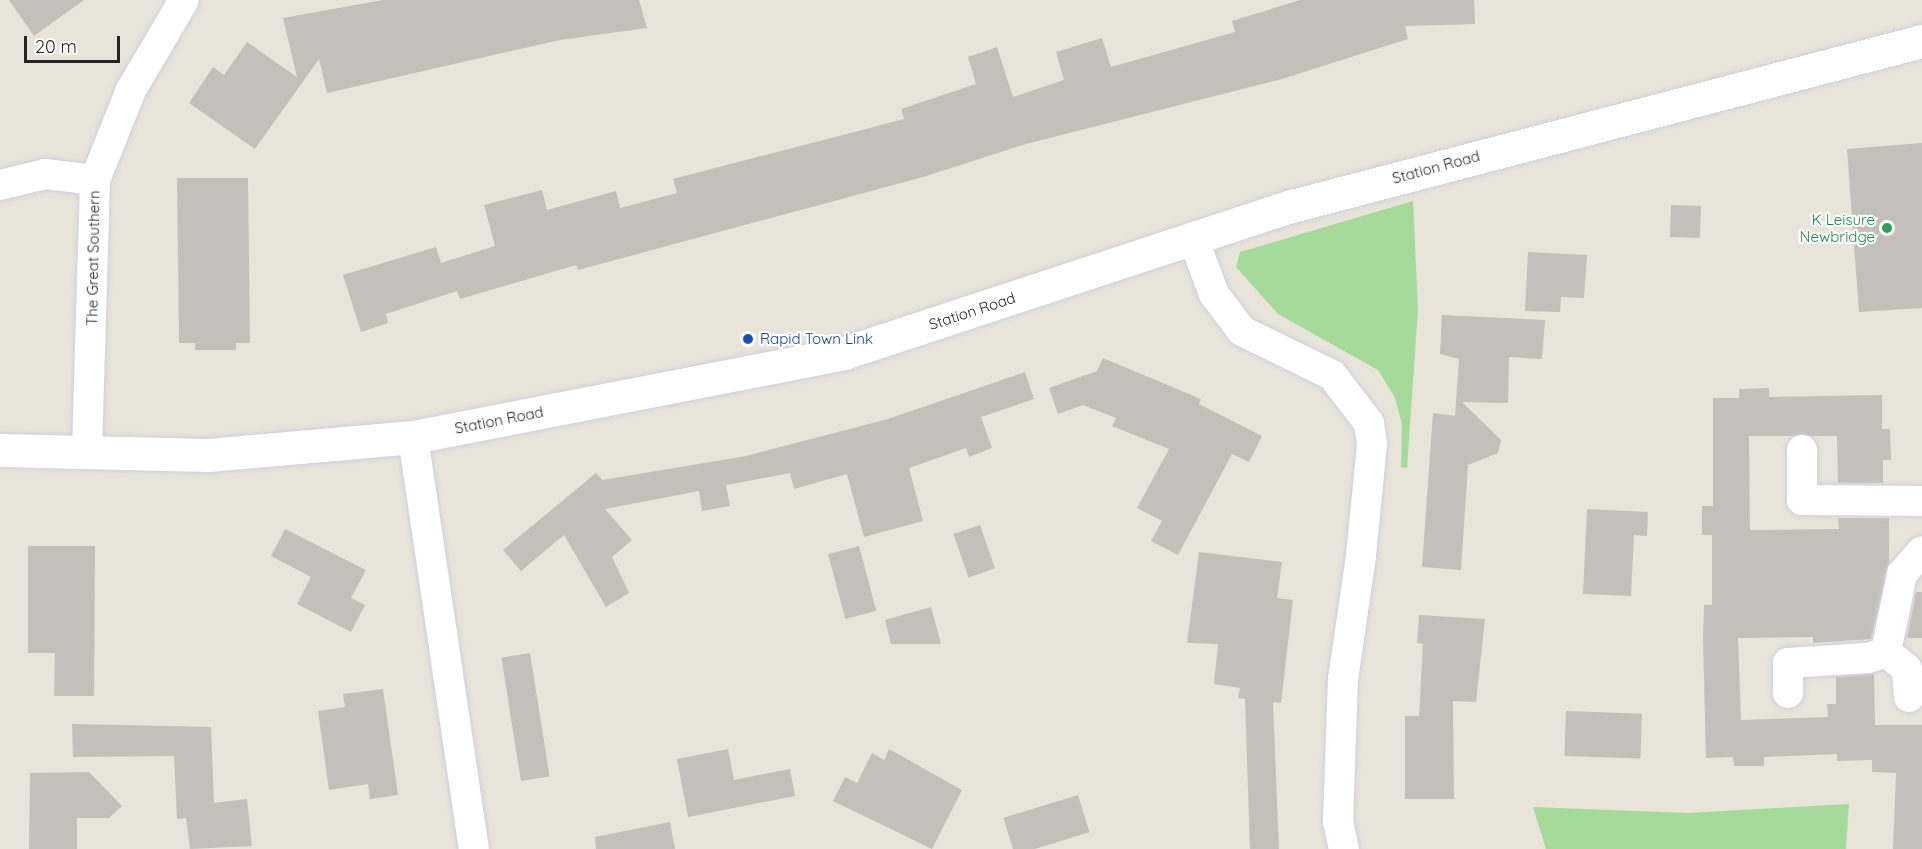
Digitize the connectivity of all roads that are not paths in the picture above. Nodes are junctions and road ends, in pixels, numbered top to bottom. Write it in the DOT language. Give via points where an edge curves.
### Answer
graph roads {
  1 [pos="174,3"];
  2 [pos="1922,41"];
  3 [pos="95,180"];
  4 [pos="0,186"];
  5 [pos="1193,238"];
  6 [pos="413,437"];
  7 [pos="0,450"];
  8 [pos="1802,450"];
  9 [pos="87,451"];
  10 [pos="1922,501"];
  11 [pos="1922,551"];
  12 [pos="1886,652"];
  13 [pos="1788,693"];
  14 [pos="1909,697"];
  15 [pos="474,849"];
  16 [pos="1344,849"];
  1 -- 3 [label="street, The Great Southern" via="131,90"];
  2 -- 5 [label="main road, Station Road" via="1359,187"];
  3 -- 4 [label="street" via="45,174"];
  3 -- 9 [label="street, The Great Southern"];
  5 -- 6 [label="main road, Station Road" via="844,353"];
  5 -- 16 [label="street" via="1214,294 1242,331 1332,375 1369,423 1372,445 1361,556 1343,679 1338,821"];
  6 -- 9 [label="main road, Station Road" via="208,455"];
  6 -- 15 [label="street"];
  7 -- 9 [label="main road, Station Road"];
  8 -- 10 [label="street" via="1802,500"];
  11 -- 12 [label="street" via="1902,574"];
  12 -- 13 [label="street" via="1868,658 1788,663"];
  12 -- 14 [label="street" via="1907,669"];
}
